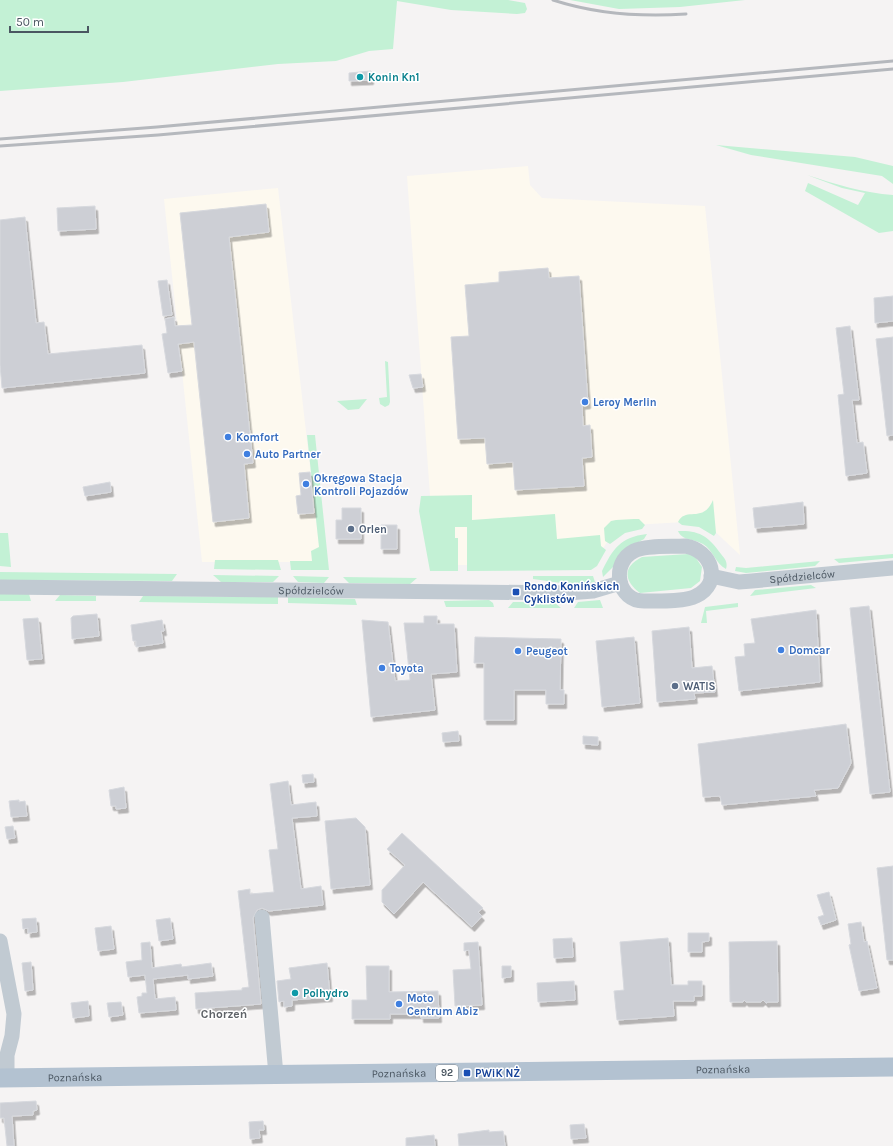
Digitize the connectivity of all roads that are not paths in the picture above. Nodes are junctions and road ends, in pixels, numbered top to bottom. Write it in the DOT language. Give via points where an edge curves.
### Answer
graph roads {
  1 [pos="893,568"];
  2 [pos="711,576"];
  3 [pos="620,583"];
  4 [pos="0,587"];
  5 [pos="262,917"];
  6 [pos="0,941"];
  7 [pos="893,1067"];
  8 [pos="276,1075"];
  9 [pos="3,1078"];
  1 -- 2 [label="street, Spółdzielców" via="738,582"];
  2 -- 3 [label="street" via="704,590 690,598 638,600 628,595"];
  2 -- 3 [label="street" via="707,557 698,549 685,546 634,551 621,564 618,576"];
  3 -- 4 [label="street, Spółdzielców" via="593,592 568,593"];
  5 -- 8 [label="street"];
  6 -- 9 [label="street" via="14,1014"];
  7 -- 8 [label="main road, Poznańska / 92"];
  8 -- 9 [label="main road, Poznańska / 92"];
}
